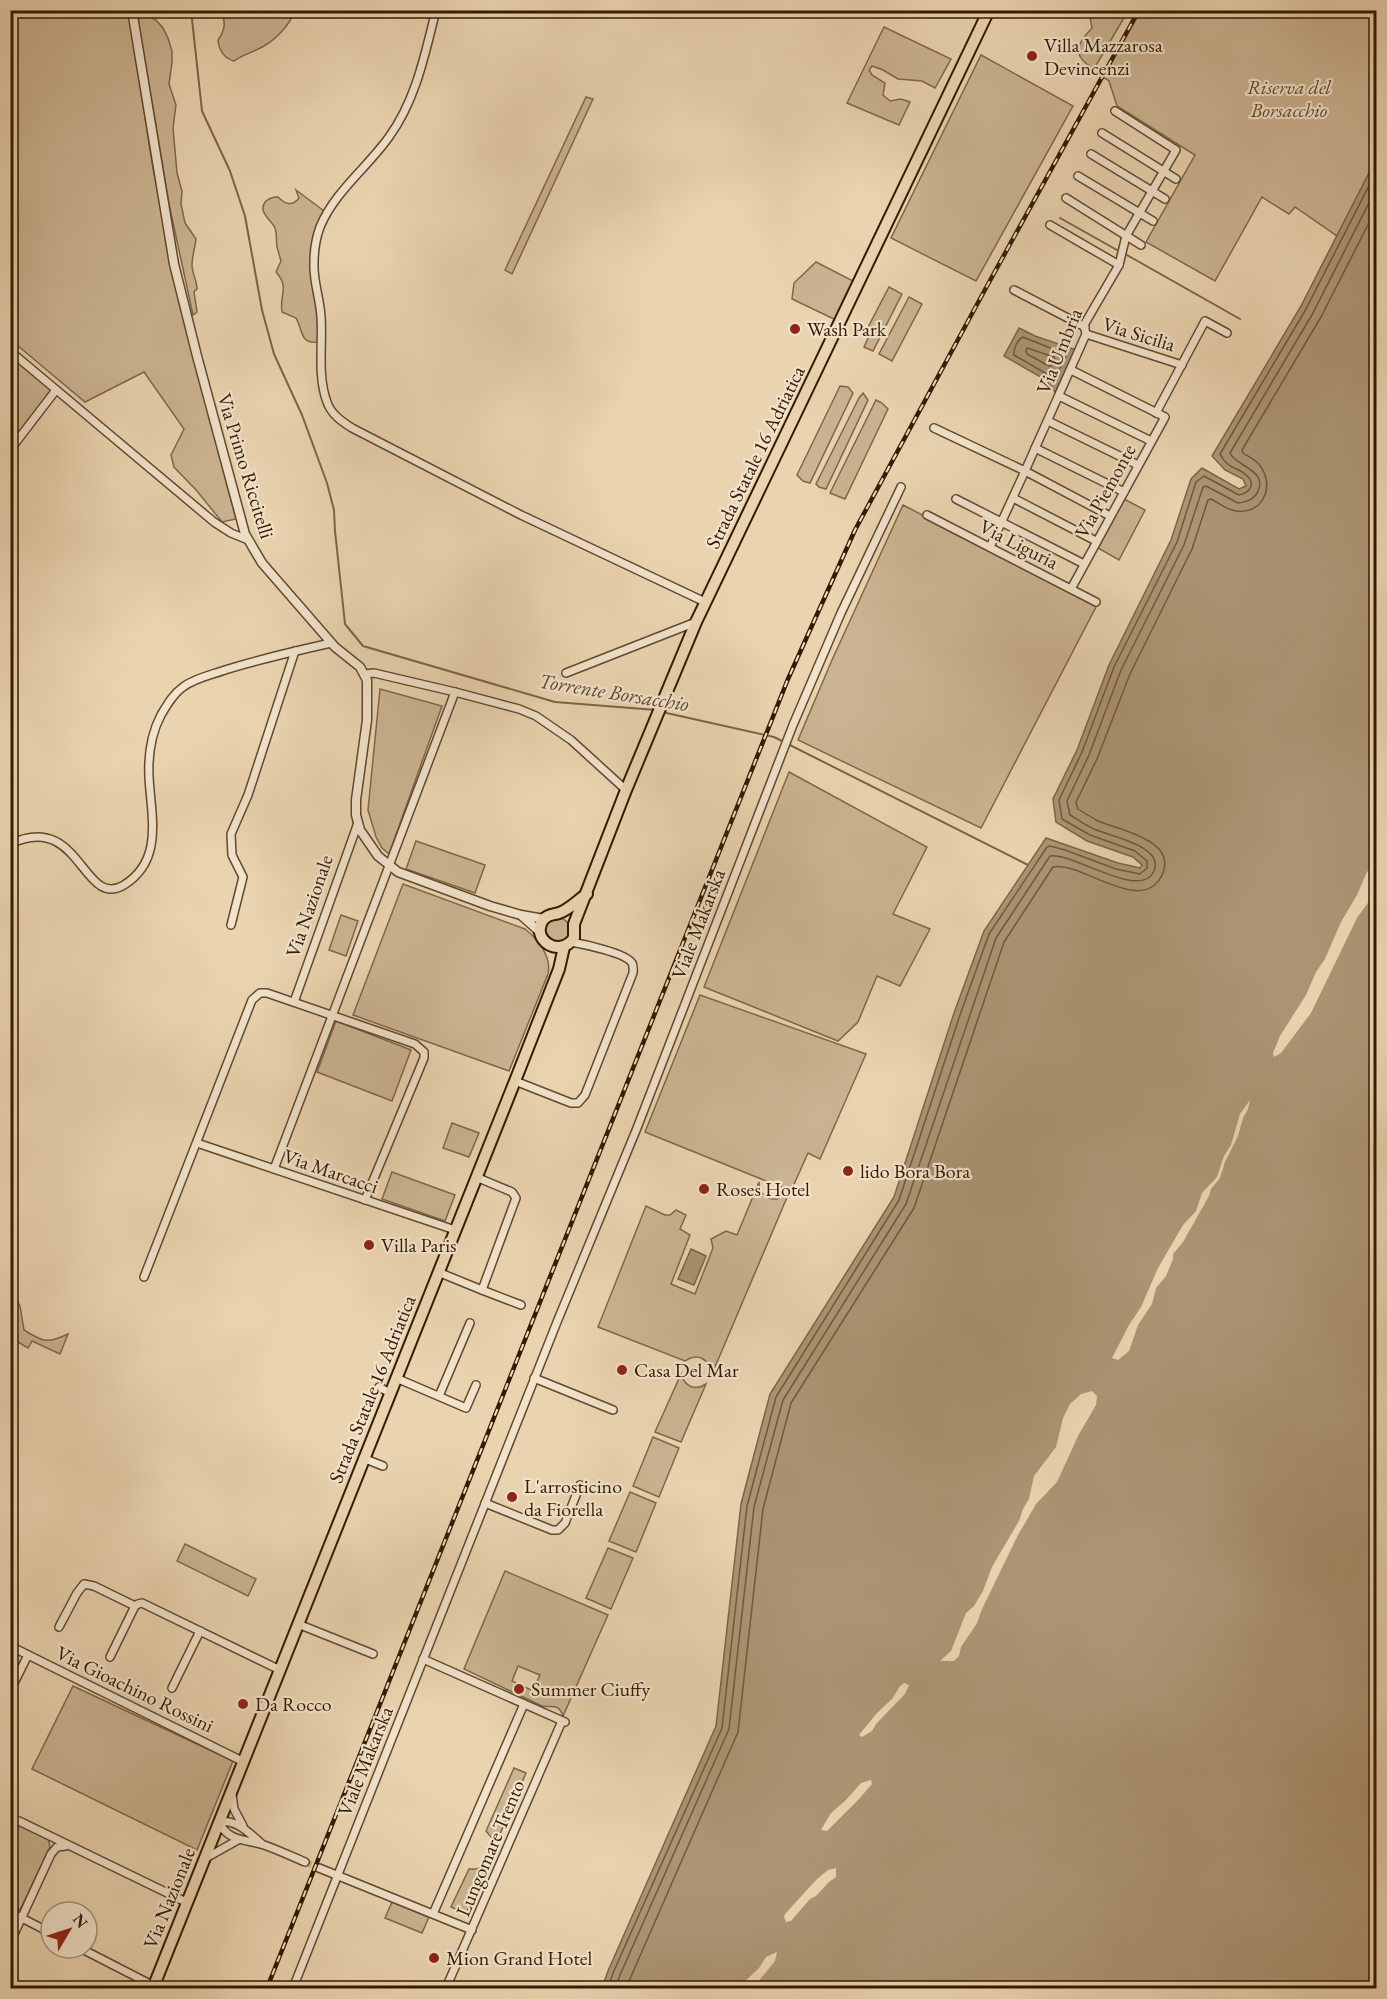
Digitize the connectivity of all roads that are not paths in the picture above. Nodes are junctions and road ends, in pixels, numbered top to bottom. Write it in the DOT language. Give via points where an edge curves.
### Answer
graph roads {
  1 [pos="132,10"];
  2 [pos="436,10"];
  3 [pos="988,10"];
  4 [pos="1115,111"];
  5 [pos="1102,133"];
  6 [pos="1091,154"];
  7 [pos="1163,171"];
  8 [pos="1078,176"];
  9 [pos="1176,179"];
  10 [pos="1151,191"];
  11 [pos="1066,198"];
  12 [pos="1165,199"];
  13 [pos="1139,213"];
  14 [pos="1153,221"];
  15 [pos="1050,225"];
  16 [pos="1126,236"];
  17 [pos="1141,245"];
  18 [pos="1119,265"];
  19 [pos="1014,290"];
  20 [pos="1086,331"];
  21 [pos="1227,333"];
  22 [pos="10,351"];
  23 [pos="1182,364"];
  24 [pos="1071,370"];
  25 [pos="56,390"];
  26 [pos="1059,396"];
  27 [pos="1156,413"];
  28 [pos="1048,421"];
  29 [pos="934,428"];
  30 [pos="1151,441"];
  31 [pos="1035,448"];
  32 [pos="10,450"];
  33 [pos="1138,465"];
  34 [pos="1024,471"];
  35 [pos="901,487"];
  36 [pos="1124,492"];
  37 [pos="1013,498"];
  38 [pos="956,500"];
  39 [pos="927,515"];
  40 [pos="1110,516"];
  41 [pos="1002,522"];
  42 [pos="248,540"];
  43 [pos="1096,541"];
  44 [pos="990,547"];
  45 [pos="1084,564"];
  46 [pos="1071,589"];
  47 [pos="705,602"];
  48 [pos="1096,602"];
  49 [pos="696,622"];
  50 [pos="331,643"];
  51 [pos="295,651"];
  52 [pos="566,673"];
  53 [pos="365,674"];
  54 [pos="455,692"];
  55 [pos="626,790"];
  56 [pos="358,823"];
  57 [pos="10,844"];
  58 [pos="390,867"];
  59 [pos="587,894"];
  60 [pos="560,912"];
  61 [pos="521,915"];
  62 [pos="544,919"];
  63 [pos="231,925"];
  64 [pos="540,932"];
  65 [pos="568,939"];
  66 [pos="294,1002"];
  67 [pos="333,1016"];
  68 [pos="515,1081"];
  69 [pos="197,1143"];
  70 [pos="274,1169"];
  71 [pos="476,1177"];
  72 [pos="365,1200"];
  73 [pos="456,1230"];
  74 [pos="438,1272"];
  75 [pos="144,1277"];
  76 [pos="482,1290"];
  77 [pos="521,1305"];
  78 [pos="470,1323"];
  79 [pos="396,1378"];
  80 [pos="534,1378"];
  81 [pos="476,1385"];
  82 [pos="379,1387"];
  83 [pos="390,1393"];
  84 [pos="439,1396"];
  85 [pos="613,1410"];
  86 [pos="363,1458"];
  87 [pos="383,1466"];
  88 [pos="580,1485"];
  89 [pos="485,1503"];
  90 [pos="137,1605"];
  91 [pos="298,1624"];
  92 [pos="59,1627"];
  93 [pos="200,1631"];
  94 [pos="10,1646"];
  95 [pos="373,1654"];
  96 [pos="28,1655"];
  97 [pos="110,1657"];
  98 [pos="423,1659"];
  99 [pos="280,1670"];
  100 [pos="172,1688"];
  101 [pos="10,1691"];
  102 [pos="524,1704"];
  103 [pos="244,1762"];
  104 [pos="231,1790"];
  105 [pos="19,1821"];
  106 [pos="219,1822"];
  107 [pos="244,1828"];
  108 [pos="238,1840"];
  109 [pos="262,1844"];
  110 [pos="71,1847"];
  111 [pos="204,1858"];
  112 [pos="305,1862"];
  113 [pos="319,1868"];
  114 [pos="337,1876"];
  115 [pos="186,1902"];
  116 [pos="10,1912"];
  117 [pos="433,1914"];
  118 [pos="21,1917"];
  119 [pos="39,1927"];
  120 [pos="472,1930"];
  121 [pos="10,1942"];
  122 [pos="99,1958"];
  123 [pos="153,1987"];
  124 [pos="293,1989"];
  125 [pos="447,1989"];
  1 -- 42 [label="street, Via Primo Riccitelli" via="174,264"];
  2 -- 47 [label="street" via="420,74 401,118 337,198 318,235 314,271 328,405 335,416 355,429 521,515"];
  3 -- 47 [label="main road, Strada Statale 16 Adriatica"];
  4 -- 7 [label="street, Via Umbria" via="1176,150"];
  5 -- 7 [label="street"];
  6 -- 10 [label="street"];
  7 -- 9 [label="street"];
  7 -- 10 [label="street, Via Umbria"];
  8 -- 13 [label="street"];
  10 -- 12 [label="street"];
  10 -- 13 [label="street, Via Umbria"];
  11 -- 16 [label="street"];
  13 -- 14 [label="street"];
  13 -- 16 [label="street, Via Umbria"];
  15 -- 18 [label="street"];
  16 -- 17 [label="street"];
  16 -- 18 [label="street, Via Umbria"];
  18 -- 20 [label="street, Via Umbria" via="1084,325"];
  19 -- 20 [label="street, Via Sicilia"];
  20 -- 23 [label="street, Via Sicilia"];
  20 -- 24 [label="street, Via Umbria"];
  21 -- 23 [label="street" via="1205,321"];
  22 -- 25 [label="street"];
  23 -- 27 [label="street"];
  24 -- 26 [label="street, Via Umbria"];
  24 -- 27 [label="street"];
  25 -- 32 [label="street"];
  25 -- 42 [label="street" via="214,522"];
  26 -- 28 [label="street, Via Umbria"];
  26 -- 30 [label="street"];
  27 -- 30 [label="street, Via Piemonte" via="1165,417"];
  28 -- 31 [label="street, Via Umbria"];
  28 -- 33 [label="street"];
  29 -- 34 [label="street"];
  30 -- 33 [label="street, Via Piemonte"];
  31 -- 34 [label="street, Via Umbria"];
  31 -- 36 [label="street"];
  33 -- 36 [label="street, Via Piemonte"];
  34 -- 37 [label="street, Via Umbria"];
  34 -- 40 [label="street"];
  35 -- 80 [label="street, Viale Makarska" via="793,725 637,1128"];
  36 -- 40 [label="street, Via Piemonte"];
  37 -- 41 [label="street, Via Umbria"];
  37 -- 43 [label="street"];
  38 -- 41 [label="street"];
  39 -- 44 [label="street, Via Liguria"];
  40 -- 43 [label="street, Via Piemonte"];
  41 -- 44 [label="street, Via Umbria"];
  41 -- 45 [label="street"];
  42 -- 50 [label="street, Via Primo Riccitelli" via="259,559"];
  43 -- 45 [label="street, Via Piemonte"];
  44 -- 46 [label="street, Via Liguria"];
  45 -- 46 [label="street, Via Piemonte"];
  46 -- 48 [label="street, Via Liguria"];
  47 -- 49 [label="main road, Strada Statale 16 Adriatica"];
  49 -- 52 [label="street"];
  49 -- 55 [label="main road, Strada Statale 16 Adriatica"];
  50 -- 51 [label="street"];
  50 -- 53 [label="street, Via Primo Riccitelli"];
  51 -- 57 [label="street" via="198,679 182,687 170,700 156,727 150,754 152,848 142,868 123,885 112,889 100,886 70,851 52,839 34,836"];
  51 -- 63 [label="street" via="248,795 231,834 231,851 243,878"];
  53 -- 54 [label="street"];
  53 -- 56 [label="street, Via Nazionale" via="367,720 356,800"];
  54 -- 55 [label="street" via="542,718"];
  54 -- 58 [label="street"];
  55 -- 59 [label="main road, Strada Statale 16 Adriatica"];
  56 -- 58 [label="street, Via Nazionale" via="368,845"];
  56 -- 66 [label="street, Via Nazionale"];
  58 -- 61 [label="street, Via Nazionale"];
  58 -- 67 [label="street"];
  59 -- 60 [label="main road"];
  59 -- 65 [label="main road, Strada Statale 16 Adriatica"];
  60 -- 62 [label="main road"];
  60 -- 65 [label="main road" via="569,916"];
  61 -- 62 [label="street"];
  61 -- 64 [label="street"];
  62 -- 64 [label="main road"];
  64 -- 65 [label="main road" via="545,942"];
  65 -- 68 [label="main road, Strada Statale 16 Adriatica"];
  65 -- 68 [label="street" via="628,960 634,970 584,1098 571,1103"];
  66 -- 67 [label="street"];
  66 -- 69 [label="street" via="265,992 253,998"];
  67 -- 70 [label="street"];
  67 -- 72 [label="street" via="417,1045 424,1054"];
  68 -- 71 [label="main road, Strada Statale 16 Adriatica"];
  69 -- 70 [label="street, Via Marcacci"];
  69 -- 75 [label="street"];
  70 -- 72 [label="street, Via Marcacci"];
  71 -- 73 [label="main road, Strada Statale 16 Adriatica"];
  71 -- 76 [label="street" via="512,1192 516,1198"];
  72 -- 73 [label="street, Via Marcacci"];
  73 -- 74 [label="main road, Strada Statale 16 Adriatica"];
  74 -- 76 [label="street"];
  74 -- 79 [label="main road, Strada Statale 16 Adriatica"];
  76 -- 77 [label="street"];
  78 -- 84 [label="street"];
  79 -- 83 [label="main road, Strada Statale 16 Adriatica"];
  79 -- 84 [label="street"];
  80 -- 85 [label="street"];
  80 -- 89 [label="street, Viale Makarska"];
  81 -- 84 [label="street" via="466,1408"];
  82 -- 83 [label="street"];
  83 -- 86 [label="main road, Strada Statale 16 Adriatica"];
  86 -- 87 [label="street"];
  86 -- 91 [label="main road, Strada Statale 16 Adriatica"];
  88 -- 89 [label="street" via="558,1530"];
  89 -- 98 [label="street, Viale Makarska"];
  90 -- 92 [label="street" via="84,1584"];
  90 -- 93 [label="street" via="142,1603"];
  90 -- 97 [label="street"];
  91 -- 95 [label="street"];
  91 -- 99 [label="main road, Strada Statale 16 Adriatica"];
  93 -- 99 [label="street"];
  93 -- 100 [label="street"];
  94 -- 96 [label="street, Via Gioachino Rossini"];
  96 -- 101 [label="street"];
  96 -- 103 [label="street, Via Gioachino Rossini"];
  98 -- 102 [label="street"];
  98 -- 114 [label="street, Viale Makarska"];
  99 -- 103 [label="main road, Strada Statale 16 Adriatica"];
  102 -- 117 [label="street, Lungomare Trento"];
  102 -- 120 [label="street, Lungomare Trento" via="564,1721"];
  103 -- 104 [label="main road, Strada Statale 16 Adriatica"];
  104 -- 106 [label="main road, Strada Statale 16 Adriatica"];
  104 -- 107 [label="street" via="232,1803"];
  105 -- 110 [label="street"];
  106 -- 107 [label="street"];
  106 -- 108 [label="street"];
  106 -- 111 [label="main road, Via Nazionale"];
  107 -- 109 [label="street"];
  108 -- 109 [label="street"];
  108 -- 111 [label="street"];
  109 -- 112 [label="street"];
  110 -- 115 [label="street"];
  110 -- 118 [label="street" via="60,1846 52,1852"];
  111 -- 115 [label="main road, Via Nazionale"];
  113 -- 114 [label="street"];
  114 -- 117 [label="street"];
  114 -- 124 [label="street, Viale Makarska"];
  115 -- 123 [label="main road, Via Nazionale"];
  116 -- 118 [label="street"];
  117 -- 120 [label="street"];
  118 -- 119 [label="street"];
  118 -- 121 [label="street"];
  120 -- 125 [label="street, Lungomare Trento"];
  122 -- 123 [label="street"];
}
